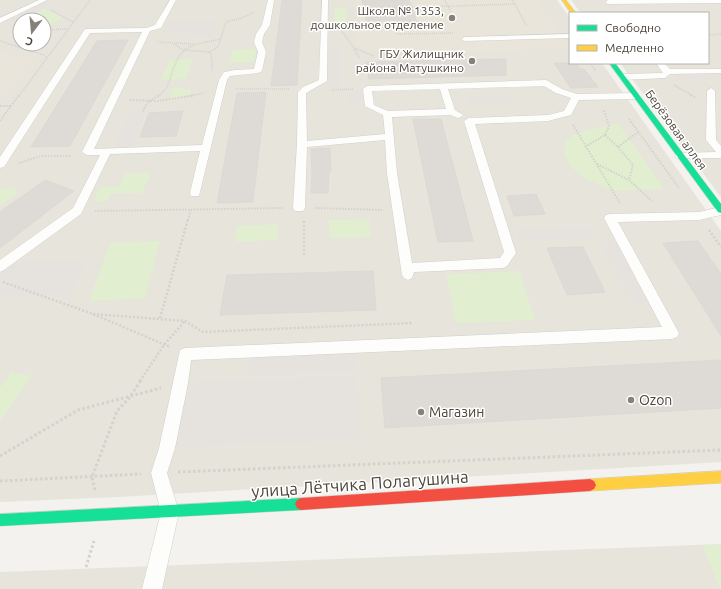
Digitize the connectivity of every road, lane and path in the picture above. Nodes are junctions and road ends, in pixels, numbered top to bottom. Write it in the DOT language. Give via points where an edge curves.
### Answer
graph roads {
  1 [pos="90,0"];
  2 [pos="173,0"];
  3 [pos="325,0"];
  4 [pos="446,0"];
  5 [pos="512,0"];
  6 [pos="564,0"];
  7 [pos="41,1"];
  8 [pos="721,1"];
  9 [pos="271,2"];
  10 [pos="609,3"];
  11 [pos="514,4"];
  12 [pos="448,6"];
  13 [pos="388,8"];
  14 [pos="451,12"];
  15 [pos="573,12"];
  16 [pos="325,19"];
  17 [pos="0,20"];
  18 [pos="73,22"];
  19 [pos="68,29"];
  20 [pos="52,30"];
  21 [pos="145,33"];
  22 [pos="721,34"];
  23 [pos="709,35"];
  24 [pos="569,36"];
  25 [pos="534,37"];
  26 [pos="221,39"];
  27 [pos="465,39"];
  28 [pos="0,41"];
  29 [pos="174,44"];
  30 [pos="195,44"];
  31 [pos="354,48"];
  32 [pos="183,50"];
  33 [pos="210,52"];
  34 [pos="374,56"];
  35 [pos="47,58"];
  36 [pos="360,58"];
  37 [pos="613,64"];
  38 [pos="661,64"];
  39 [pos="721,71"];
  40 [pos="666,74"];
  41 [pos="622,76"];
  42 [pos="223,80"];
  43 [pos="443,86"];
  44 [pos="711,91"];
  45 [pos="205,93"];
  46 [pos="636,96"];
  47 [pos="576,97"];
  48 [pos="601,97"];
  49 [pos="113,98"];
  50 [pos="148,102"];
  51 [pos="0,106"];
  52 [pos="11,106"];
  53 [pos="711,107"];
  54 [pos="143,111"];
  55 [pos="451,112"];
  56 [pos="568,113"];
  57 [pos="388,114"];
  58 [pos="469,120"];
  59 [pos="0,121"];
  60 [pos="638,132"];
  61 [pos="605,135"];
  62 [pos="390,137"];
  63 [pos="302,144"];
  64 [pos="585,147"];
  65 [pos="618,147"];
  66 [pos="206,148"];
  67 [pos="107,151"];
  68 [pos="87,152"];
  69 [pos="721,152"];
  70 [pos="721,155"];
  71 [pos="680,156"];
  72 [pos="596,164"];
  73 [pos="0,165"];
  74 [pos="14,165"];
  75 [pos="629,180"];
  76 [pos="195,193"];
  77 [pos="299,208"];
  78 [pos="190,210"];
  79 [pos="398,210"];
  80 [pos="77,211"];
  81 [pos="721,211"];
  82 [pos="665,217"];
  83 [pos="628,218"];
  84 [pos="304,256"];
  85 [pos="0,267"];
  86 [pos="0,281"];
  87 [pos="93,314"];
  88 [pos="160,318"];
  89 [pos="185,320"];
  90 [pos="412,323"];
  91 [pos="164,345"];
  92 [pos="185,354"];
  93 [pos="181,383"];
  94 [pos="130,396"];
  95 [pos="721,450"];
  96 [pos="0,456"];
  97 [pos="159,473"];
  98 [pos="92,476"];
  99 [pos="721,477"];
  100 [pos="0,481"];
  101 [pos="170,512"];
  102 [pos="0,520"];
  103 [pos="152,589"];
  1 -- 18 [label="path"];
  2 -- 21 [label="lane" via="158,26"];
  3 -- 16 [label="lane"];
  4 -- 12 [label="path"];
  5 -- 11 [label="path"];
  6 -- 15 [label="street"];
  7 -- 17 [label="lane"];
  7 -- 18 [label="path"];
  8 -- 10 [label="lane"];
  9 -- 26 [label="path" via="242,18 226,22"];
  9 -- 42 [label="lane" via="266,25 258,42 262,52 258,71 227,74"];
  11 -- 12 [label="path"];
  11 -- 25 [label="path"];
  12 -- 13 [label="path"];
  12 -- 14 [label="path"];
  16 -- 31 [label="path" via="340,28"];
  16 -- 63 [label="lane" via="323,81 302,92"];
  18 -- 19 [label="path"];
  19 -- 20 [label="path"];
  19 -- 35 [label="path"];
  21 -- 29 [label="path" via="159,42"];
  21 -- 49 [label="lane"];
  21 -- 73 [label="lane" via="88,31"];
  22 -- 23 [label="path"];
  24 -- 25 [label="lane"];
  25 -- 27 [label="lane"];
  26 -- 30 [label="path"];
  26 -- 33 [label="path" via="218,47"];
  28 -- 35 [label="path"];
  29 -- 30 [label="path"];
  29 -- 32 [label="path"];
  30 -- 32 [label="path"];
  31 -- 34 [label="path"];
  31 -- 36 [label="path"];
  32 -- 33 [label="path"];
  32 -- 50 [label="path" via="165,92"];
  33 -- 42 [label="path" via="211,70"];
  35 -- 52 [label="path"];
  37 -- 41 [label="street, Берёзовая аллея"];
  38 -- 40 [label="lane"];
  39 -- 40 [label="lane"];
  40 -- 41 [label="lane"];
  40 -- 53 [label="path" via="672,84"];
  41 -- 46 [label="street, Берёзовая аллея"];
  42 -- 66 [label="lane"];
  43 -- 47 [label="lane" via="546,84"];
  43 -- 55 [label="lane"];
  43 -- 57 [label="lane" via="367,89 370,106"];
  44 -- 53 [label="lane"];
  45 -- 50 [label="path" via="168,102"];
  46 -- 48 [label="lane"];
  46 -- 71 [label="street, Берёзовая аллея"];
  47 -- 48 [label="lane"];
  47 -- 56 [label="lane"];
  48 -- 61 [label="path" via="609,126"];
  49 -- 50 [label="path"];
  49 -- 68 [label="lane"];
  50 -- 54 [label="path"];
  51 -- 52 [label="path"];
  52 -- 59 [label="path"];
  53 -- 69 [label="lane" via="711,140"];
  55 -- 57 [label="lane"];
  55 -- 58 [label="lane"];
  56 -- 58 [label="lane" via="548,118"];
  56 -- 64 [label="path"];
  57 -- 62 [label="lane"];
  58 -- 79 [label="lane" via="510,253 503,263 408,271"];
  60 -- 65 [label="path"];
  61 -- 64 [label="path"];
  61 -- 65 [label="path"];
  62 -- 63 [label="lane"];
  62 -- 79 [label="lane"];
  63 -- 77 [label="lane"];
  64 -- 72 [label="path"];
  65 -- 75 [label="path" via="633,165"];
  66 -- 67 [label="lane"];
  66 -- 76 [label="lane"];
  67 -- 68 [label="lane"];
  67 -- 80 [label="lane"];
  68 -- 74 [label="path" via="76,156 41,156"];
  70 -- 71 [label="lane"];
  71 -- 81 [label="street, Берёзовая аллея"];
  72 -- 75 [label="path"];
  72 -- 83 [label="path"];
  75 -- 82 [label="path"];
  76 -- 78 [label="path"];
  77 -- 78 [label="path"];
  77 -- 79 [label="path"];
  77 -- 84 [label="path" via="304,214"];
  78 -- 80 [label="path"];
  78 -- 88 [label="path"];
  80 -- 85 [label="lane"];
  81 -- 82 [label="lane" via="699,216"];
  82 -- 83 [label="lane"];
  83 -- 92 [label="lane" via="610,218 672,333"];
  86 -- 87 [label="path"];
  87 -- 88 [label="path"];
  87 -- 91 [label="path"];
  88 -- 89 [label="path"];
  89 -- 90 [label="path" via="203,332"];
  89 -- 91 [label="path"];
  91 -- 92 [label="path"];
  91 -- 94 [label="path"];
  92 -- 93 [label="lane"];
  93 -- 94 [label="path"];
  93 -- 97 [label="lane"];
  94 -- 96 [label="path" via="78,410"];
  94 -- 98 [label="path" via="117,411"];
  95 -- 97 [label="path"];
  97 -- 98 [label="path"];
  97 -- 101 [label="lane"];
  98 -- 100 [label="path"];
  99 -- 101 [label="street, улица Лётчика Полагушина"];
  101 -- 102 [label="street, улица Лётчика Полагушина"];
  101 -- 103 [label="lane"];
}
